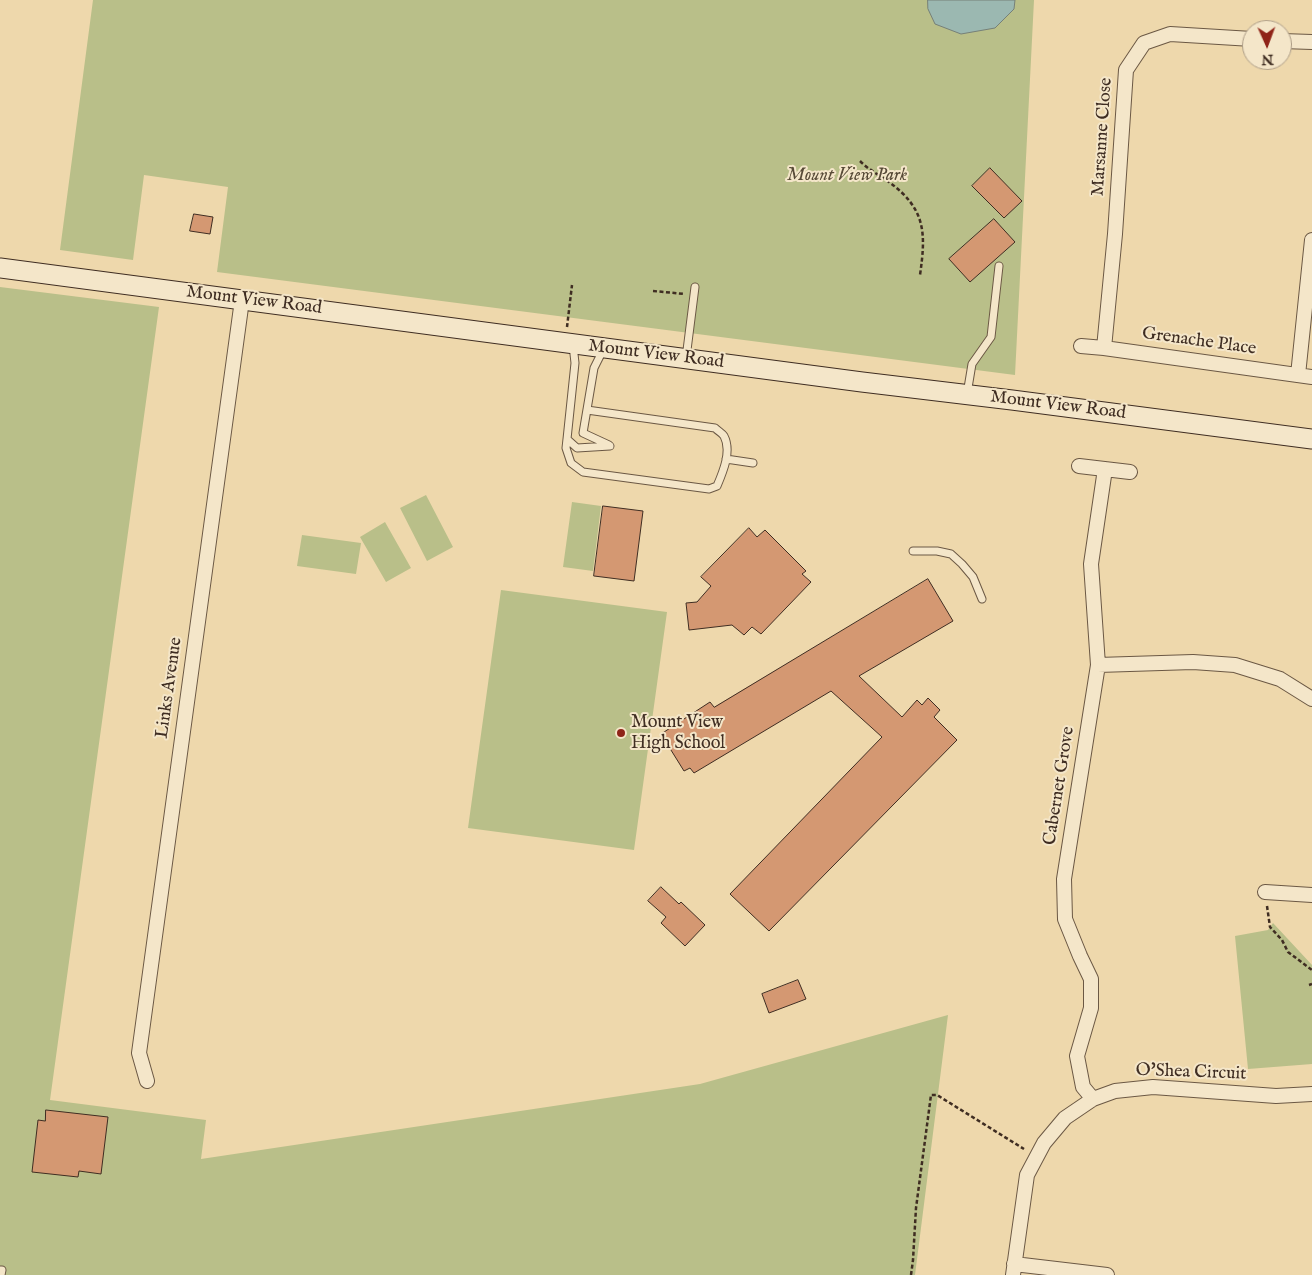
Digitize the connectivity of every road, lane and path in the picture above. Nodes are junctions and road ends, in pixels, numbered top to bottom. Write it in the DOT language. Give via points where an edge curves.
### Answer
graph roads {
  1 [pos="1242,38"];
  2 [pos="1292,41"];
  3 [pos="1312,42"];
  4 [pos="860,161"];
  5 [pos="1312,240"];
  6 [pos="999,266"];
  7 [pos="0,268"];
  8 [pos="920,275"];
  9 [pos="572,285"];
  10 [pos="696,287"];
  11 [pos="653,291"];
  12 [pos="694,295"];
  13 [pos="242,300"];
  14 [pos="568,343"];
  15 [pos="1081,346"];
  16 [pos="604,348"];
  17 [pos="1104,348"];
  18 [pos="686,358"];
  19 [pos="1305,376"];
  20 [pos="967,395"];
  21 [pos="587,410"];
  22 [pos="566,439"];
  23 [pos="1312,439"];
  24 [pos="726,459"];
  25 [pos="752,464"];
  26 [pos="1079,466"];
  27 [pos="1105,470"];
  28 [pos="1130,472"];
  29 [pos="913,551"];
  30 [pos="982,599"];
  31 [pos="1098,664"];
  32 [pos="1312,699"];
  33 [pos="1265,892"];
  34 [pos="1312,894"];
  35 [pos="1312,970"];
  36 [pos="147,1081"];
  37 [pos="1312,1094"];
  38 [pos="1093,1099"];
  39 [pos="1036,1156"];
  40 [pos="0,1270"];
  41 [pos="1014,1270"];
  42 [pos="1,1275"];
  43 [pos="911,1275"];
  44 [pos="1107,1275"];
  1 -- 17 [label="street, Marsanne Close" via="1170,34 1144,43 1126,70"];
  2 -- 3 [label="street"];
  4 -- 8 [label="path" via="905,195 918,212 924,241"];
  5 -- 19 [label="street"];
  6 -- 20 [label="lane" via="991,337 972,364"];
  7 -- 13 [label="main road, Mount View Road"];
  9 -- 14 [label="path"];
  10 -- 12 [label="lane"];
  11 -- 12 [label="path"];
  12 -- 18 [label="lane"];
  13 -- 14 [label="main road, Mount View Road"];
  13 -- 36 [label="street, Links Avenue" via="138,1053"];
  14 -- 16 [label="main road, Mount View Road"];
  14 -- 22 [label="lane" via="575,363"];
  15 -- 17 [label="street, Grenache Place"];
  16 -- 18 [label="main road, Mount View Road"];
  16 -- 21 [label="lane" via="594,368"];
  17 -- 19 [label="street, Grenache Place"];
  18 -- 20 [label="main road, Mount View Road"];
  20 -- 23 [label="main road, Mount View Road"];
  21 -- 22 [label="lane" via="583,433 610,446 577,448"];
  21 -- 24 [label="lane" via="715,428 723,434 727,445"];
  22 -- 24 [label="lane" via="571,463 583,472 709,489 717,486"];
  24 -- 25 [label="lane"];
  26 -- 27 [label="street"];
  27 -- 28 [label="street"];
  27 -- 31 [label="street, Cabernet Grove" via="1092,564"];
  29 -- 30 [label="lane" via="951,554 973,577"];
  31 -- 32 [label="street" via="1236,664 1280,679"];
  31 -- 38 [label="street, Cabernet Grove" via="1064,879 1065,919 1091,979 1091,1008 1077,1056 1084,1087"];
  33 -- 34 [label="street"];
  33 -- 35 [label="path" via="1270,927 1288,952"];
  37 -- 38 [label="street, O'Shea Circuit" via="1276,1096 1153,1087 1115,1091"];
  38 -- 39 [label="street, O'Shea Circuit" via="1065,1118"];
  39 -- 41 [label="street, O'Shea Circuit" via="1027,1175"];
  39 -- 43 [label="path" via="931,1096"];
  40 -- 42 [label="lane"];
  41 -- 44 [label="street"];
}
